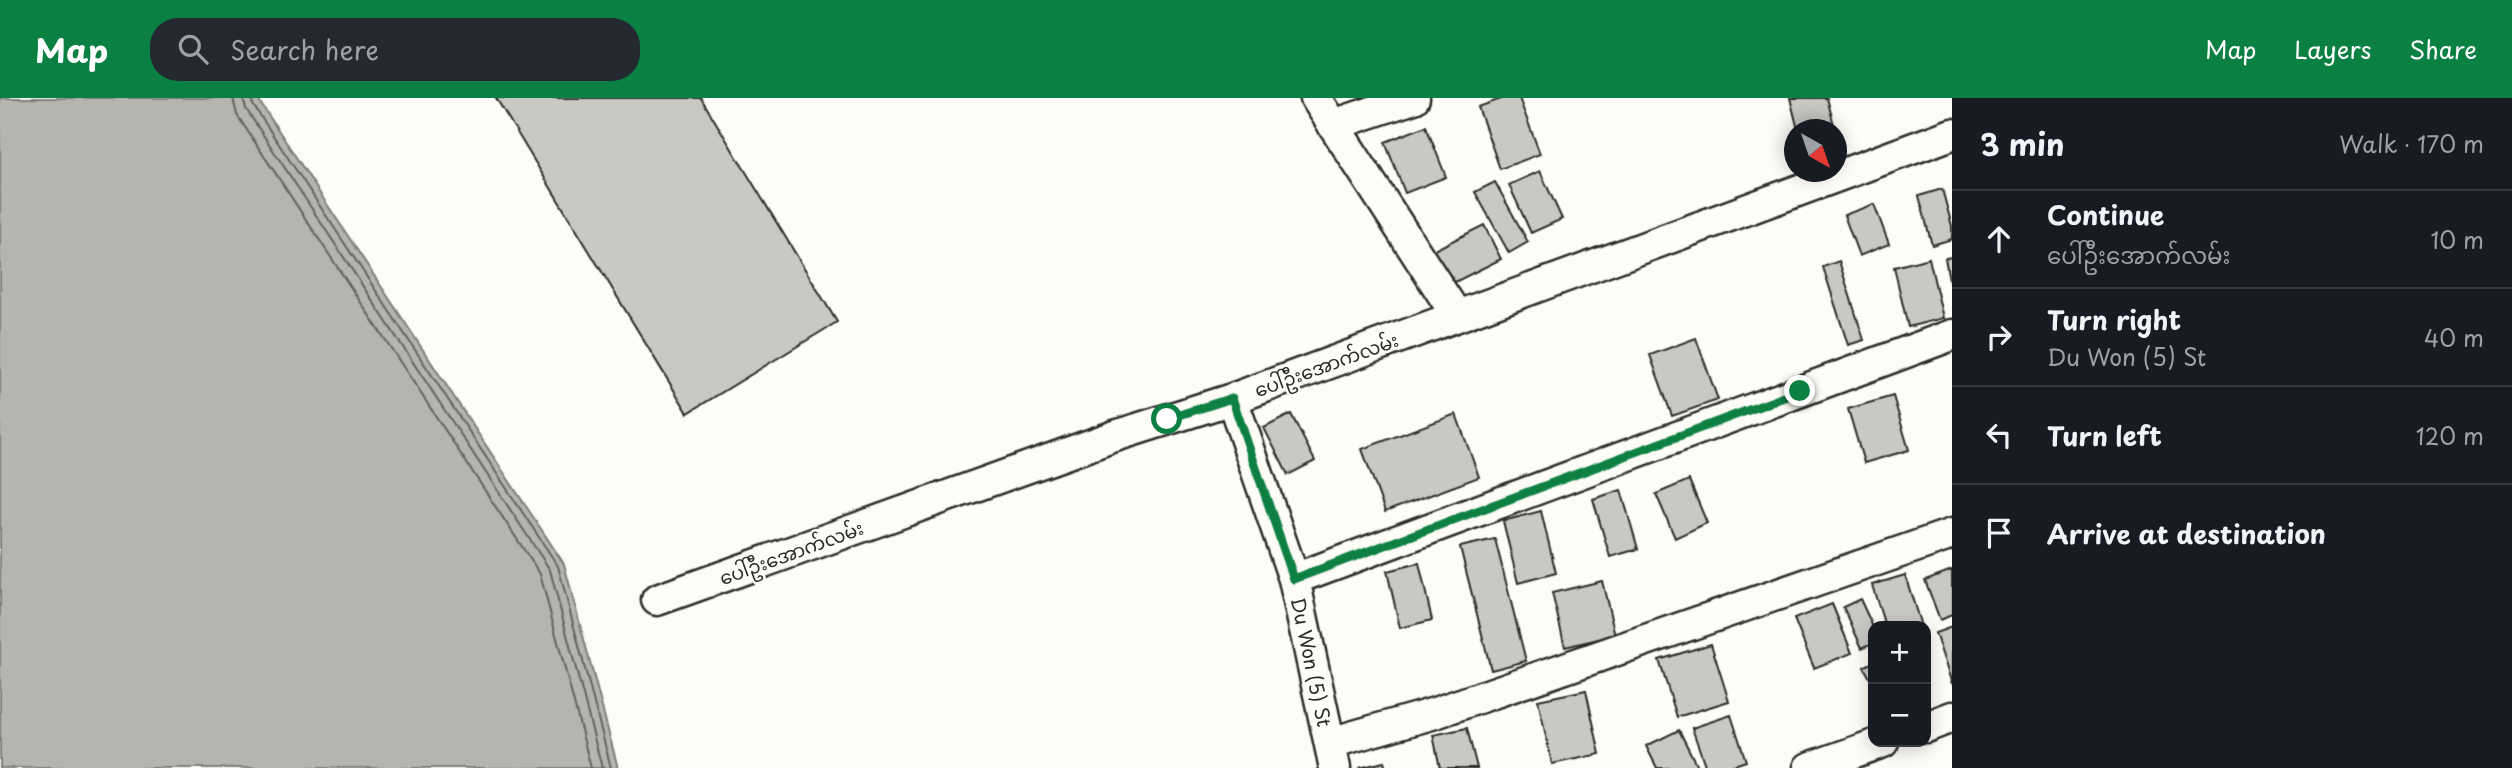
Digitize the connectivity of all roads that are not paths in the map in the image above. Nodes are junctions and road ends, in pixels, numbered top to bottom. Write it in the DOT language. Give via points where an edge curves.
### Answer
graph roads {
  1 [pos="1316,98"];
  2 [pos="1414,98"];
  3 [pos="1333,125"];
  4 [pos="1952,134"];
  5 [pos="1457,316"];
  6 [pos="1952,335"];
  7 [pos="1232,398"];
  8 [pos="1952,534"];
  9 [pos="1294,579"];
  10 [pos="657,600"];
  11 [pos="1952,717"];
  12 [pos="1931,725"];
  13 [pos="1869,747"];
  14 [pos="1332,755"];
  15 [pos="1809,768"];
  1 -- 3 [label="street"];
  2 -- 3 [label="street"];
  3 -- 5 [label="street"];
  4 -- 5 [label="street, ပေါ်ဦးအောက်လမ်း"];
  5 -- 7 [label="street, ပေါ်ဦးအောက်လမ်း"];
  6 -- 9 [label="street"];
  7 -- 9 [label="street, Du Won (5) St"];
  7 -- 10 [label="street, ပေါ်ဦးအောက်လမ်း"];
  8 -- 14 [label="street" via="1435,713"];
  9 -- 14 [label="street, Du Won (5) St"];
  11 -- 12 [label="street"];
  13 -- 15 [label="street"];
}
